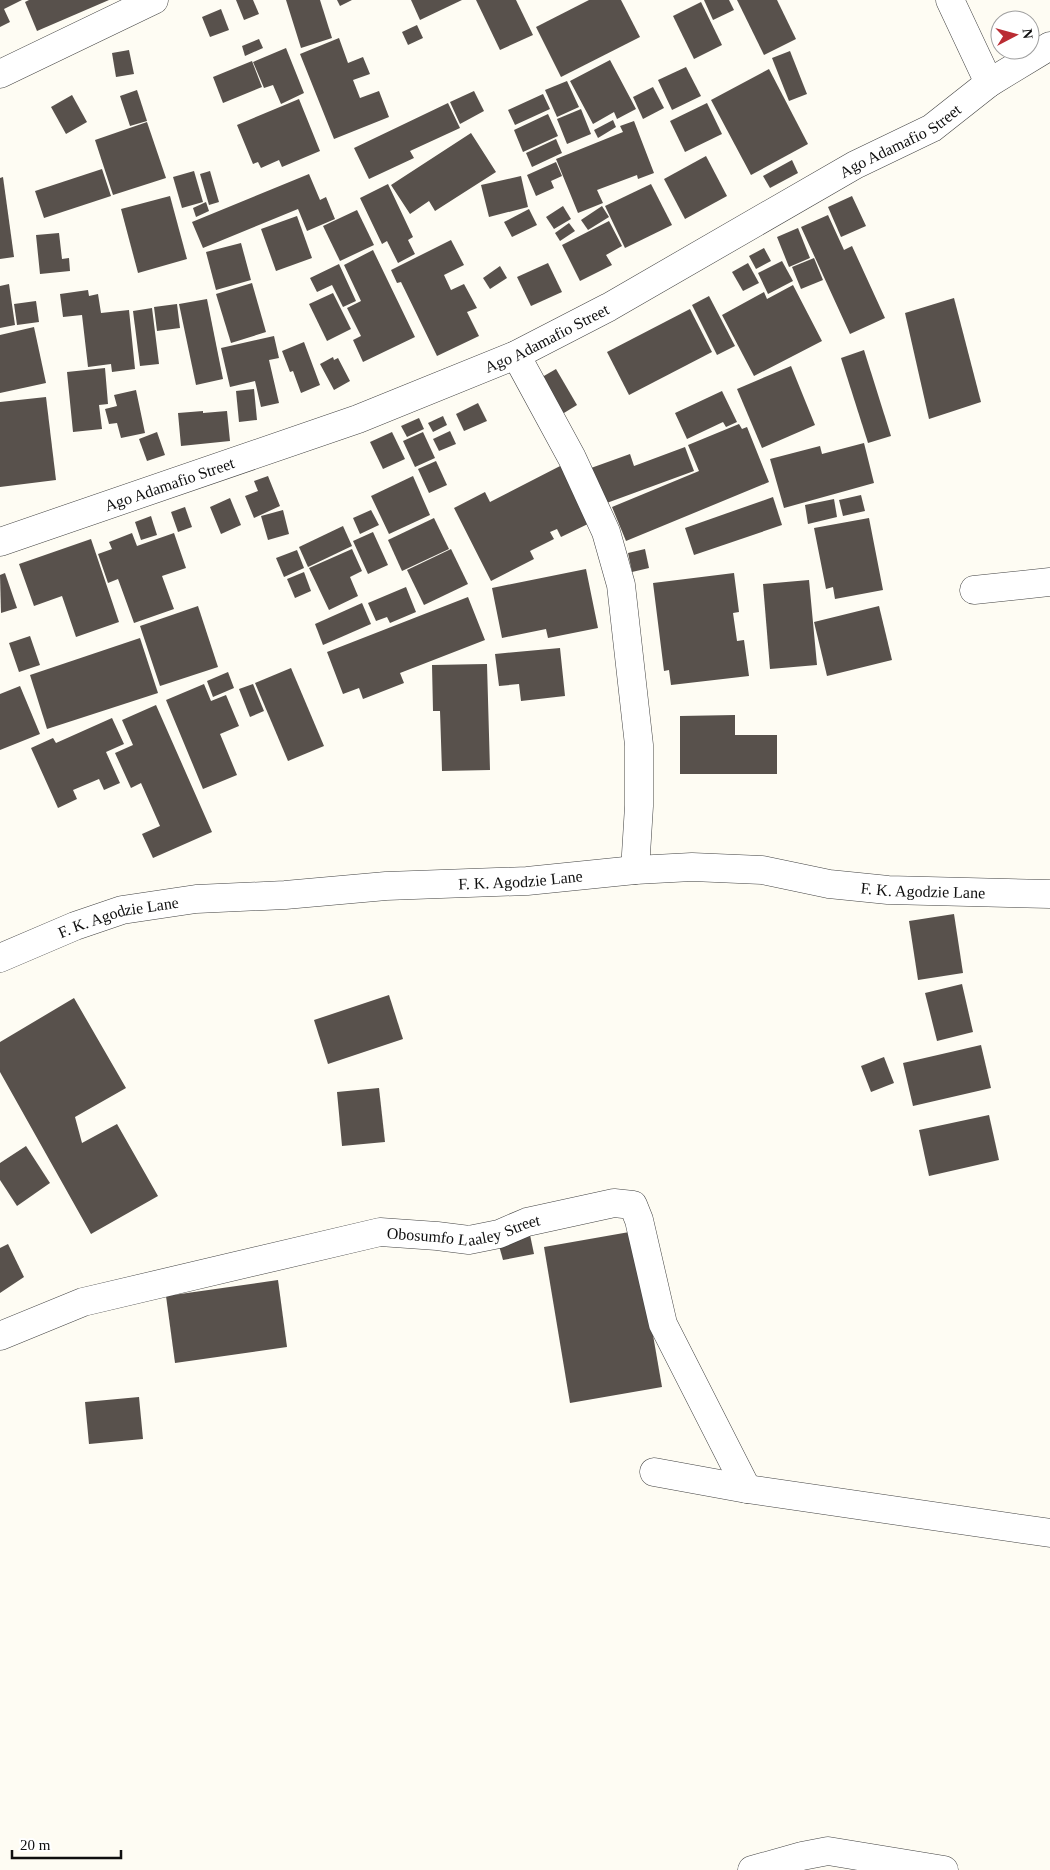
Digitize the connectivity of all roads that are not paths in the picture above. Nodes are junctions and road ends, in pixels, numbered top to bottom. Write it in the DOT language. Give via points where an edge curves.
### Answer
graph roads {
  1 [pos="154,0"];
  2 [pos="950,0"];
  3 [pos="1050,46"];
  4 [pos="0,74"];
  5 [pos="989,83"];
  6 [pos="516,355"];
  7 [pos="0,542"];
  8 [pos="1050,582"];
  9 [pos="974,590"];
  10 [pos="635,870"];
  11 [pos="1050,894"];
  12 [pos="0,958"];
  13 [pos="0,1336"];
  14 [pos="654,1472"];
  15 [pos="747,1489"];
  16 [pos="1050,1533"];
  17 [pos="752,1870"];
  18 [pos="944,1870"];
  1 -- 4 [label="street"];
  2 -- 5 [label="street"];
  3 -- 5 [label="street, Ago Adamafio Street"];
  5 -- 6 [label="street, Ago Adamafio Street" via="932,128 855,165 609,307"];
  6 -- 7 [label="street, Ago Adamafio Street" via="358,419"];
  6 -- 10 [label="street" via="572,458 606,532 622,585 639,745"];
  8 -- 9 [label="street"];
  10 -- 11 [label="street, F. K. Agodzie Lane" via="692,867 762,870 829,884 888,890"];
  10 -- 12 [label="street, F. K. Agodzie Lane" via="527,881 196,898 122,910"];
  13 -- 15 [label="street, Obosumfo Laaley Street" via="83,1302 380,1232 468,1240 614,1203 633,1205 663,1324"];
  14 -- 15 [label="street"];
  15 -- 16 [label="street"];
  17 -- 18 [label="street" via="828,1851"];
}
